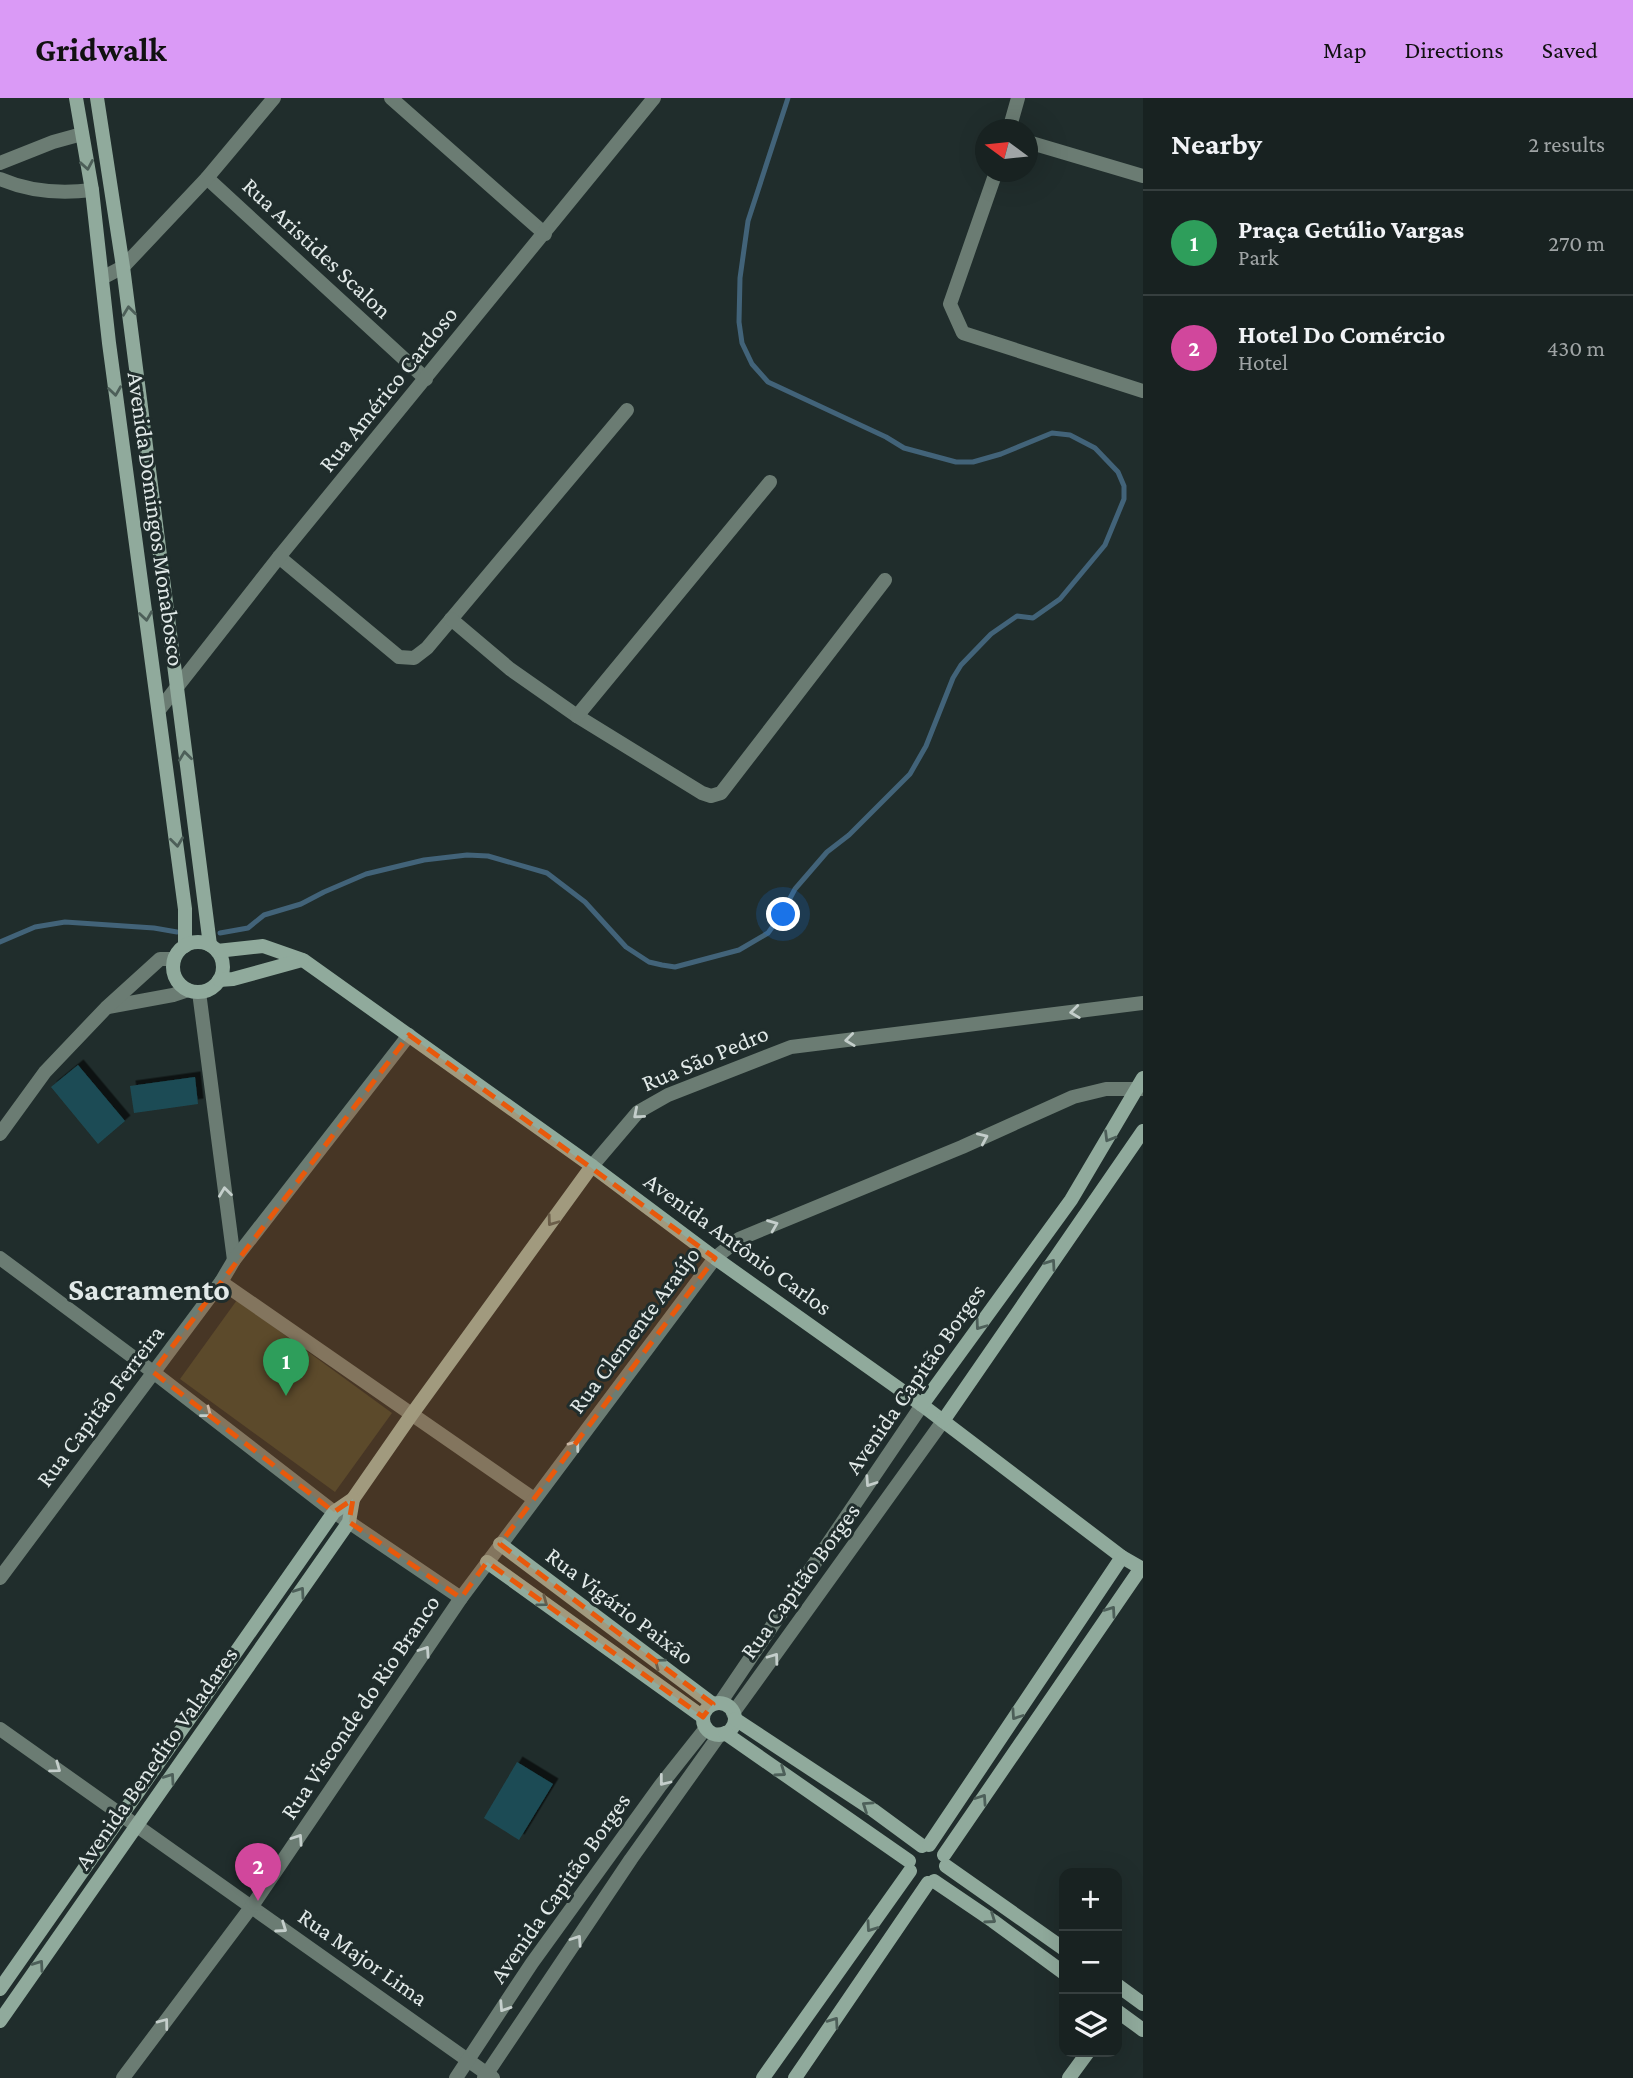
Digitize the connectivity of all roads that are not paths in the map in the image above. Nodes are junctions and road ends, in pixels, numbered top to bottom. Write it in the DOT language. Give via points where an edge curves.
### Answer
graph roads {
  1 [pos="76,98"];
  2 [pos="97,98"];
  3 [pos="274,98"];
  4 [pos="391,98"];
  5 [pos="654,98"];
  6 [pos="1018,98"];
  7 [pos="1012,119"];
  8 [pos="82,134"];
  9 [pos="1038,145"];
  10 [pos="0,163"];
  11 [pos="1143,176"];
  12 [pos="207,178"];
  13 [pos="0,179"];
  14 [pos="993,182"];
  15 [pos="92,190"];
  16 [pos="545,234"];
  17 [pos="123,267"];
  18 [pos="102,278"];
  19 [pos="426,379"];
  20 [pos="1143,391"];
  21 [pos="627,410"];
  22 [pos="770,482"];
  23 [pos="279,557"];
  24 [pos="885,580"];
  25 [pos="451,619"];
  26 [pos="177,687"];
  27 [pos="159,710"];
  28 [pos="577,716"];
  29 [pos="185,946"];
  30 [pos="214,948"];
  31 [pos="174,959"];
  32 [pos="303,960"];
  33 [pos="219,980"];
  34 [pos="194,991"];
  35 [pos="1143,1003"];
  36 [pos="106,1008"];
  37 [pos="409,1035"];
  38 [pos="1141,1086"];
  39 [pos="1143,1131"];
  40 [pos="0,1134"];
  41 [pos="592,1166"];
  42 [pos="0,1258"];
  43 [pos="715,1258"];
  44 [pos="234,1260"];
  45 [pos="221,1282"];
  46 [pos="153,1372"];
  47 [pos="922,1405"];
  48 [pos="412,1414"];
  49 [pos="943,1421"];
  50 [pos="353,1499"];
  51 [pos="534,1499"];
  52 [pos="334,1512"];
  53 [pos="349,1522"];
  54 [pos="500,1544"];
  55 [pos="1122,1557"];
  56 [pos="487,1562"];
  57 [pos="1142,1569"];
  58 [pos="0,1578"];
  59 [pos="461,1598"];
  60 [pos="1039,1681"];
  61 [pos="1054,1693"];
  62 [pos="717,1704"];
  63 [pos="734,1716"];
  64 [pos="705,1722"];
  65 [pos="0,1729"];
  66 [pos="722,1734"];
  67 [pos="122,1816"];
  68 [pos="136,1826"];
  69 [pos="926,1846"];
  70 [pos="945,1861"];
  71 [pos="910,1866"];
  72 [pos="931,1882"];
  73 [pos="252,1906"];
  74 [pos="1059,1945"];
  75 [pos="1059,1969"];
  76 [pos="833,1981"];
  77 [pos="0,1989"];
  78 [pos="1123,1990"];
  79 [pos="852,1996"];
  80 [pos="1143,2004"];
  81 [pos="1122,2015"];
  82 [pos="0,2021"];
  83 [pos="1143,2030"];
  84 [pos="1084,2057"];
  85 [pos="469,2060"];
  86 [pos="488,2077"];
  87 [pos="124,2078"];
  88 [pos="456,2078"];
  89 [pos="763,2078"];
  90 [pos="795,2078"];
  91 [pos="1069,2078"];
  1 -- 8 [label="main road, Avenida Domingos Monabosco"];
  2 -- 17 [label="main road"];
  3 -- 12 [label="street"];
  4 -- 16 [label="street"];
  5 -- 16 [label="street, Rua Américo Cardoso"];
  6 -- 7 [label="street"];
  8 -- 10 [label="street"];
  8 -- 15 [label="main road, Avenida Domingos Monabosco, one-way"];
  9 -- 11 [label="street"];
  12 -- 17 [label="street"];
  12 -- 19 [label="street, Rua Aristides Scalon"];
  13 -- 15 [label="street" via="47,192"];
  14 -- 20 [label="street" via="950,304 963,333"];
  15 -- 18 [label="main road, Avenida Domingos Monabosco"];
  16 -- 19 [label="street, Rua Américo Cardoso"];
  17 -- 18 [label="street"];
  26 -- 17 [label="main road, one-way"];
  18 -- 27 [label="main road, Avenida Domingos Monabosco, one-way"];
  19 -- 23 [label="street, Rua Américo Cardoso"];
  21 -- 25 [label="street"];
  22 -- 28 [label="street"];
  23 -- 25 [label="street" via="399,657 421,654"];
  23 -- 26 [label="street, Rua Américo Cardoso"];
  24 -- 28 [label="street" via="721,793 702,793"];
  25 -- 28 [label="street" via="510,669"];
  26 -- 27 [label="street, Rua Américo Cardoso"];
  30 -- 26 [label="main road, one-way"];
  27 -- 29 [label="main road, Avenida Domingos Monabosco, one-way" via="185,909"];
  29 -- 30 [label="main road" via="197,942"];
  29 -- 31 [label="main road"];
  30 -- 32 [label="main road, Avenida Antônio Carlos" via="263,946"];
  30 -- 33 [label="main road" via="223,965"];
  31 -- 34 [label="main road" via="177,980"];
  31 -- 36 [label="street" via="160,959"];
  32 -- 33 [label="main road"];
  32 -- 37 [label="main road, Avenida Antônio Carlos"];
  33 -- 34 [label="main road" via="207,990"];
  34 -- 36 [label="street"];
  44 -- 34 [label="street, one-way"];
  35 -- 41 [label="street, Rua São Pedro, one-way" via="791,1047 668,1095 638,1112"];
  36 -- 40 [label="street" via="46,1072"];
  37 -- 41 [label="main road, Avenida Antônio Carlos"];
  37 -- 44 [label="street, Rua Capitão Ferreira"];
  43 -- 38 [label="street, Rua Clemente Araújo, one-way" via="739,1239 1073,1097"];
  38 -- 47 [label="main road, Avenida Capitão Borges, one-way" via="1070,1200"];
  49 -- 39 [label="main road, Rua Capitão Borges, one-way"];
  41 -- 43 [label="main road, Avenida Antônio Carlos"];
  41 -- 48 [label="main road, Rua São Pedro, one-way"];
  42 -- 46 [label="street"];
  43 -- 47 [label="main road, Avenida Antônio Carlos"];
  51 -- 43 [label="street, Rua Clemente Araújo, one-way"];
  44 -- 45 [label="street, Rua Capitão Ferreira"];
  45 -- 46 [label="street, Rua Capitão Ferreira"];
  45 -- 48 [label="street"];
  46 -- 52 [label="street, one-way"];
  46 -- 58 [label="street, Rua Capitão Ferreira"];
  47 -- 49 [label="main road, Avenida Antônio Carlos"];
  47 -- 62 [label="street, Avenida Capitão Borges, one-way"];
  48 -- 50 [label="main road, Rua São Pedro"];
  48 -- 51 [label="street"];
  49 -- 55 [label="main road, Avenida Antônio Carlos"];
  63 -- 49 [label="street, Rua Capitão Borges, one-way"];
  50 -- 52 [label="main road, Rua São Pedro"];
  50 -- 53 [label="main road, Rua São Pedro"];
  51 -- 54 [label="street, Rua Clemente Araújo"];
  52 -- 53 [label="street"];
  52 -- 67 [label="main road, Avenida Benedito Valadares"];
  53 -- 59 [label="street"];
  68 -- 53 [label="main road, Avenida Benedito Valadares, one-way"];
  54 -- 56 [label="street, Rua Clemente Araújo"];
  62 -- 54 [label="main road, Rua Vigário Paixão, one-way"];
  55 -- 57 [label="main road, Avenida Antônio Carlos"];
  55 -- 60 [label="main road"];
  56 -- 59 [label="street, Rua Clemente Araújo"];
  56 -- 64 [label="main road, Rua Vigário Paixão, one-way"];
  61 -- 57 [label="main road, one-way"];
  73 -- 59 [label="street, Rua Visconde do Rio Branco, one-way"];
  60 -- 61 [label="main road"];
  60 -- 69 [label="main road, one-way"];
  70 -- 61 [label="main road, one-way"];
  62 -- 63 [label="main road" via="728,1706"];
  62 -- 64 [label="main road" via="707,1709"];
  63 -- 66 [label="main road" via="732,1728"];
  69 -- 63 [label="main road, one-way"];
  64 -- 66 [label="main road" via="715,1734"];
  64 -- 85 [label="street, Avenida Capitão Borges, one-way" via="532,1963"];
  65 -- 67 [label="street, Rua Major Lima, one-way"];
  66 -- 71 [label="main road, one-way"];
  86 -- 66 [label="street, Avenida Capitão Borges, one-way" via="631,1859"];
  67 -- 68 [label="street, Rua Major Lima"];
  67 -- 77 [label="main road, Avenida Benedito Valadares"];
  68 -- 73 [label="street, Rua Major Lima"];
  82 -- 68 [label="main road, Avenida Benedito Valadares, one-way"];
  69 -- 70 [label="main road" via="941,1850"];
  69 -- 71 [label="main road" via="914,1852"];
  70 -- 72 [label="main road" via="942,1875"];
  70 -- 74 [label="main road"];
  71 -- 72 [label="main road" via="917,1880"];
  71 -- 76 [label="main road, one-way"];
  72 -- 75 [label="main road, one-way"];
  72 -- 79 [label="main road"];
  73 -- 85 [label="street, Rua Major Lima, one-way"];
  87 -- 73 [label="street, Rua Visconde do Rio Branco, one-way"];
  76 -- 79 [label="main road"];
  76 -- 89 [label="main road"];
  78 -- 80 [label="main road"];
  90 -- 79 [label="main road, one-way"];
  81 -- 83 [label="main road"];
  84 -- 91 [label="main road"];
  85 -- 86 [label="street, Rua Major Lima"];
  85 -- 88 [label="street, Avenida Capitão Borges"];
}
